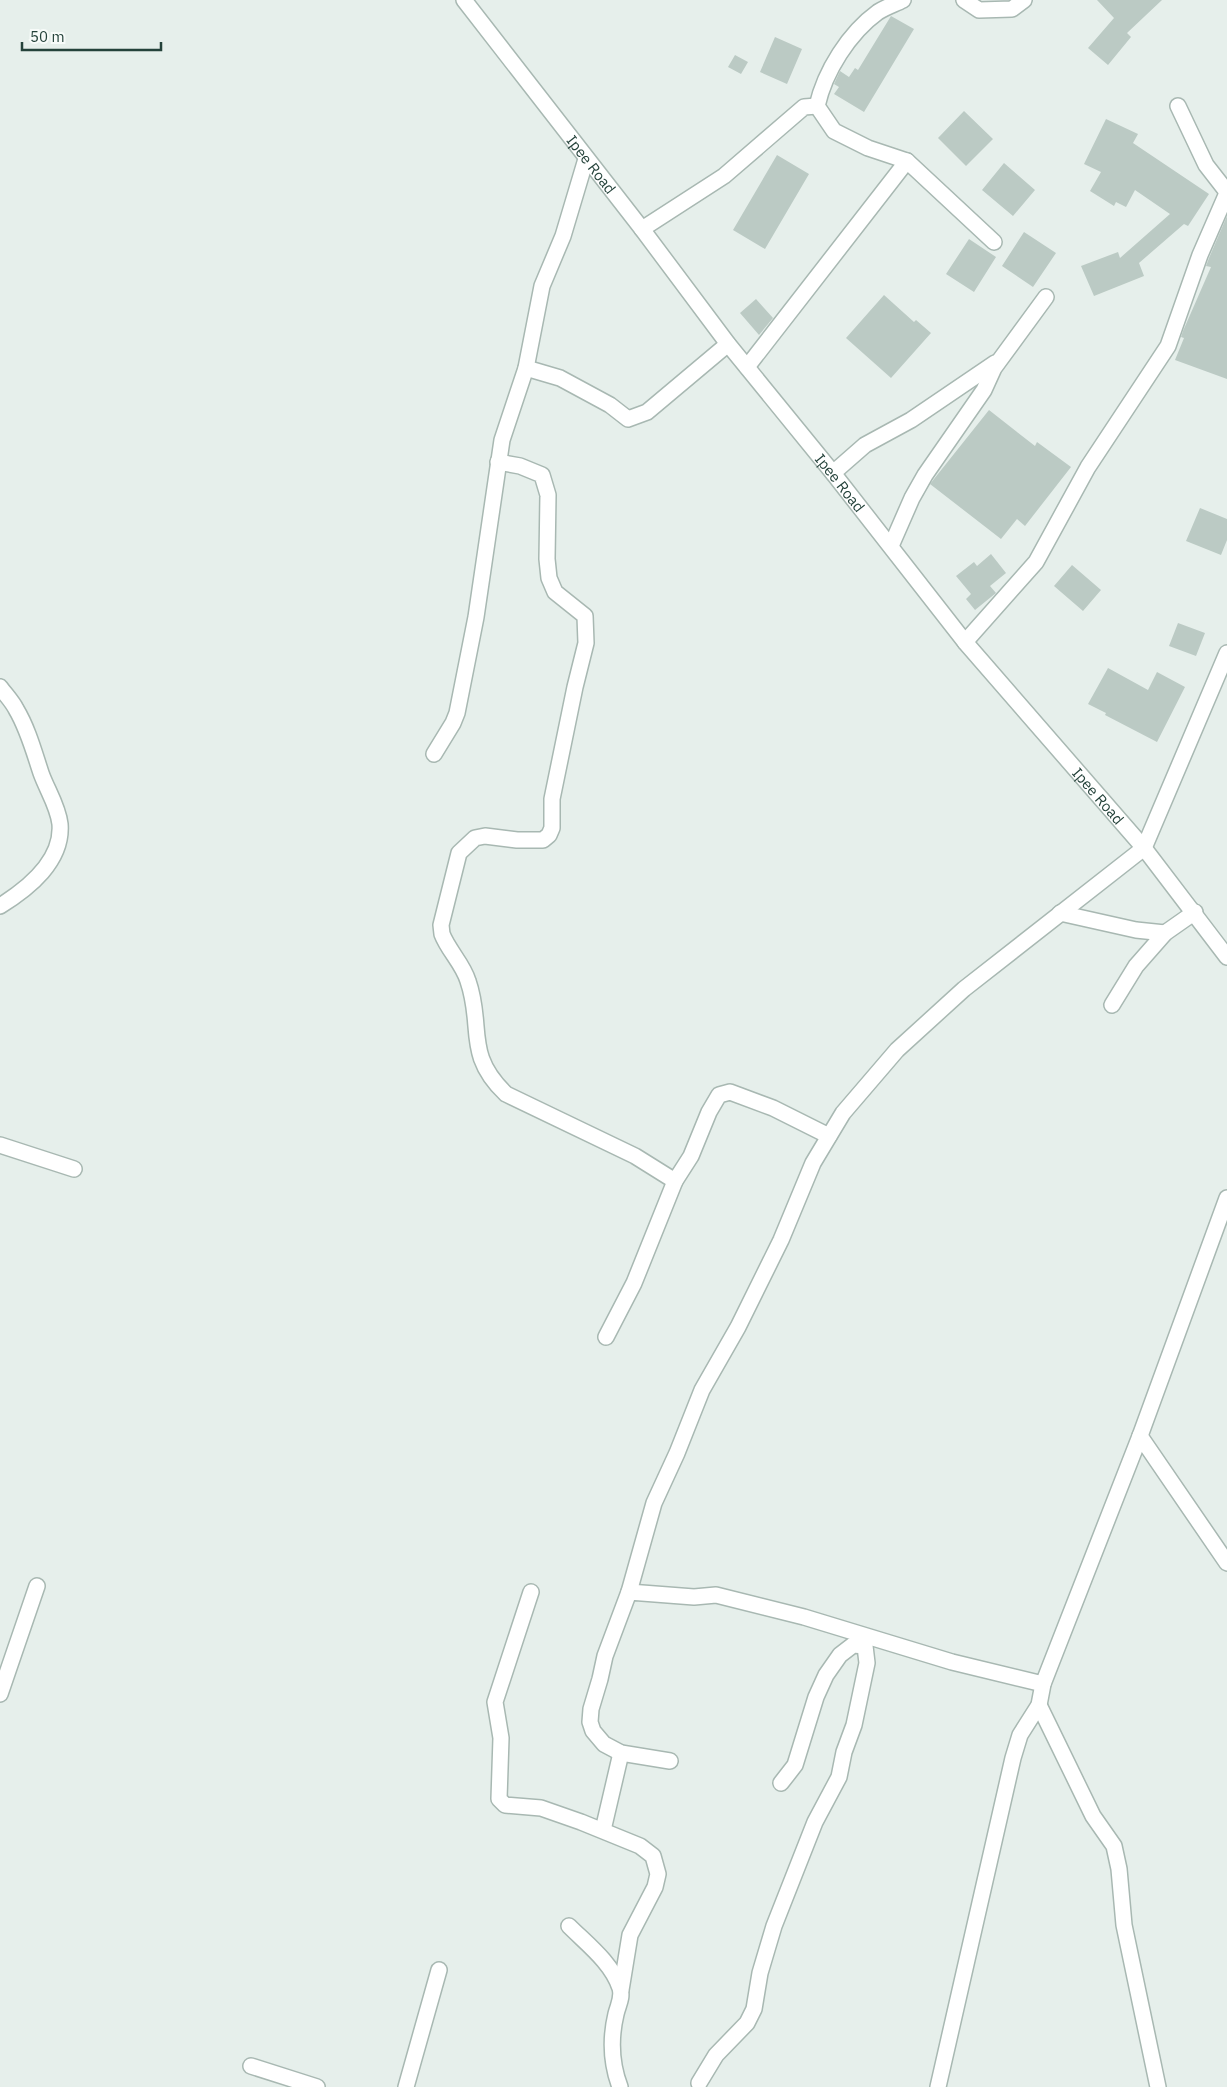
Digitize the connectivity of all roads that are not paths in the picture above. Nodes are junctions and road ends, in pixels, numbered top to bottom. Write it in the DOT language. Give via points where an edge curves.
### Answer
graph roads {
  1 [pos="464,0"];
  2 [pos="903,0"];
  3 [pos="964,0"];
  4 [pos="1024,0"];
  5 [pos="817,106"];
  6 [pos="1178,106"];
  7 [pos="586,159"];
  8 [pos="906,161"];
  9 [pos="1227,193"];
  10 [pos="642,229"];
  11 [pos="994,242"];
  12 [pos="1046,297"];
  13 [pos="728,344"];
  14 [pos="998,361"];
  15 [pos="747,367"];
  16 [pos="526,368"];
  17 [pos="498,462"];
  18 [pos="833,473"];
  19 [pos="891,546"];
  20 [pos="965,642"];
  21 [pos="1227,654"];
  22 [pos="0,687"];
  23 [pos="434,754"];
  24 [pos="1144,848"];
  25 [pos="0,906"];
  26 [pos="1194,912"];
  27 [pos="1060,913"];
  28 [pos="1165,933"];
  29 [pos="1227,956"];
  30 [pos="1112,1005"];
  31 [pos="829,1136"];
  32 [pos="0,1145"];
  33 [pos="74,1169"];
  34 [pos="675,1181"];
  35 [pos="1227,1198"];
  36 [pos="606,1337"];
  37 [pos="1140,1436"];
  38 [pos="1227,1563"];
  39 [pos="37,1586"];
  40 [pos="531,1592"];
  41 [pos="629,1592"];
  42 [pos="865,1641"];
  43 [pos="1044,1684"];
  44 [pos="0,1694"];
  45 [pos="1039,1705"];
  46 [pos="621,1753"];
  47 [pos="670,1761"];
  48 [pos="781,1783"];
  49 [pos="603,1830"];
  50 [pos="569,1926"];
  51 [pos="439,1970"];
  52 [pos="621,1990"];
  53 [pos="251,2066"];
  54 [pos="699,2083"];
  55 [pos="317,2087"];
  56 [pos="406,2087"];
  57 [pos="620,2087"];
  58 [pos="938,2087"];
  59 [pos="1158,2087"];
  1 -- 7 [label="street, Ipee Road"];
  2 -- 5 [label="street" via="879,12 849,40 834,63"];
  3 -- 4 [label="street" via="979,10 1012,10"];
  5 -- 8 [label="street" via="834,131 868,148"];
  5 -- 10 [label="street" via="804,107 724,176"];
  6 -- 9 [label="street" via="1206,165"];
  7 -- 10 [label="street, Ipee Road"];
  7 -- 16 [label="street" via="563,236 542,286"];
  8 -- 11 [label="street"];
  8 -- 15 [label="street"];
  9 -- 20 [label="street" via="1200,255 1168,346 1088,467 1036,562"];
  10 -- 13 [label="street, Ipee Road"];
  12 -- 14 [label="street"];
  13 -- 15 [label="street, Ipee Road"];
  13 -- 16 [label="street" via="648,412 628,419 610,405 560,378"];
  14 -- 18 [label="street" via="911,420 865,445"];
  14 -- 19 [label="street" via="984,390 912,498"];
  15 -- 18 [label="street, Ipee Road"];
  16 -- 17 [label="street"];
  17 -- 23 [label="street" via="476,616 456,713"];
  17 -- 34 [label="street" via="542,475 548,495 549,578 555,592 585,616 586,643 552,799 550,835 543,840 480,837 466,846 459,853 441,926 442,934 468,980 479,1056 493,1081 506,1094 634,1156"];
  18 -- 19 [label="street, Ipee Road"];
  19 -- 20 [label="street, Ipee Road"];
  20 -- 24 [label="street, Ipee Road"];
  21 -- 24 [label="street"];
  22 -- 25 [label="street" via="16,709 32,743 60,823 59,843 50,863 15,897"];
  24 -- 26 [label="street, Ipee Road"];
  24 -- 27 [label="street"];
  26 -- 28 [label="street"];
  26 -- 29 [label="street, Ipee Road"];
  27 -- 28 [label="street"];
  27 -- 31 [label="street" via="964,989 897,1050 843,1113"];
  28 -- 30 [label="street" via="1136,966"];
  31 -- 34 [label="street" via="773,1108 730,1092 718,1095 691,1156"];
  31 -- 41 [label="street" via="813,1163 781,1240 738,1327 702,1390 654,1503"];
  32 -- 33 [label="street"];
  34 -- 36 [label="street" via="634,1283"];
  35 -- 37 [label="street"];
  37 -- 38 [label="street"];
  37 -- 43 [label="street"];
  39 -- 44 [label="street"];
  40 -- 49 [label="street" via="495,1702 501,1738 499,1799 505,1805 541,1808"];
  41 -- 42 [label="street" via="716,1596 796,1615"];
  41 -- 46 [label="street" via="605,1656 590,1722 604,1744"];
  42 -- 43 [label="street"];
  42 -- 48 [label="street" via="840,1655 826,1675 795,1766"];
  42 -- 54 [label="street" via="867,1663 839,1777 815,1822 774,1926 760,1973 754,2009 747,2023 716,2055"];
  43 -- 45 [label="street"];
  45 -- 58 [label="street" via="1020,1735 1013,1758"];
  45 -- 59 [label="street" via="1092,1816 1114,1846 1120,1869 1124,1925"];
  46 -- 47 [label="street"];
  46 -- 49 [label="street"];
  49 -- 52 [label="street" via="640,1846 653,1856 658,1874 655,1887 630,1935"];
  50 -- 52 [label="street" via="604,1960"];
  51 -- 56 [label="street"];
  52 -- 57 [label="street" via="611,2047"];
  53 -- 55 [label="street"];
}
